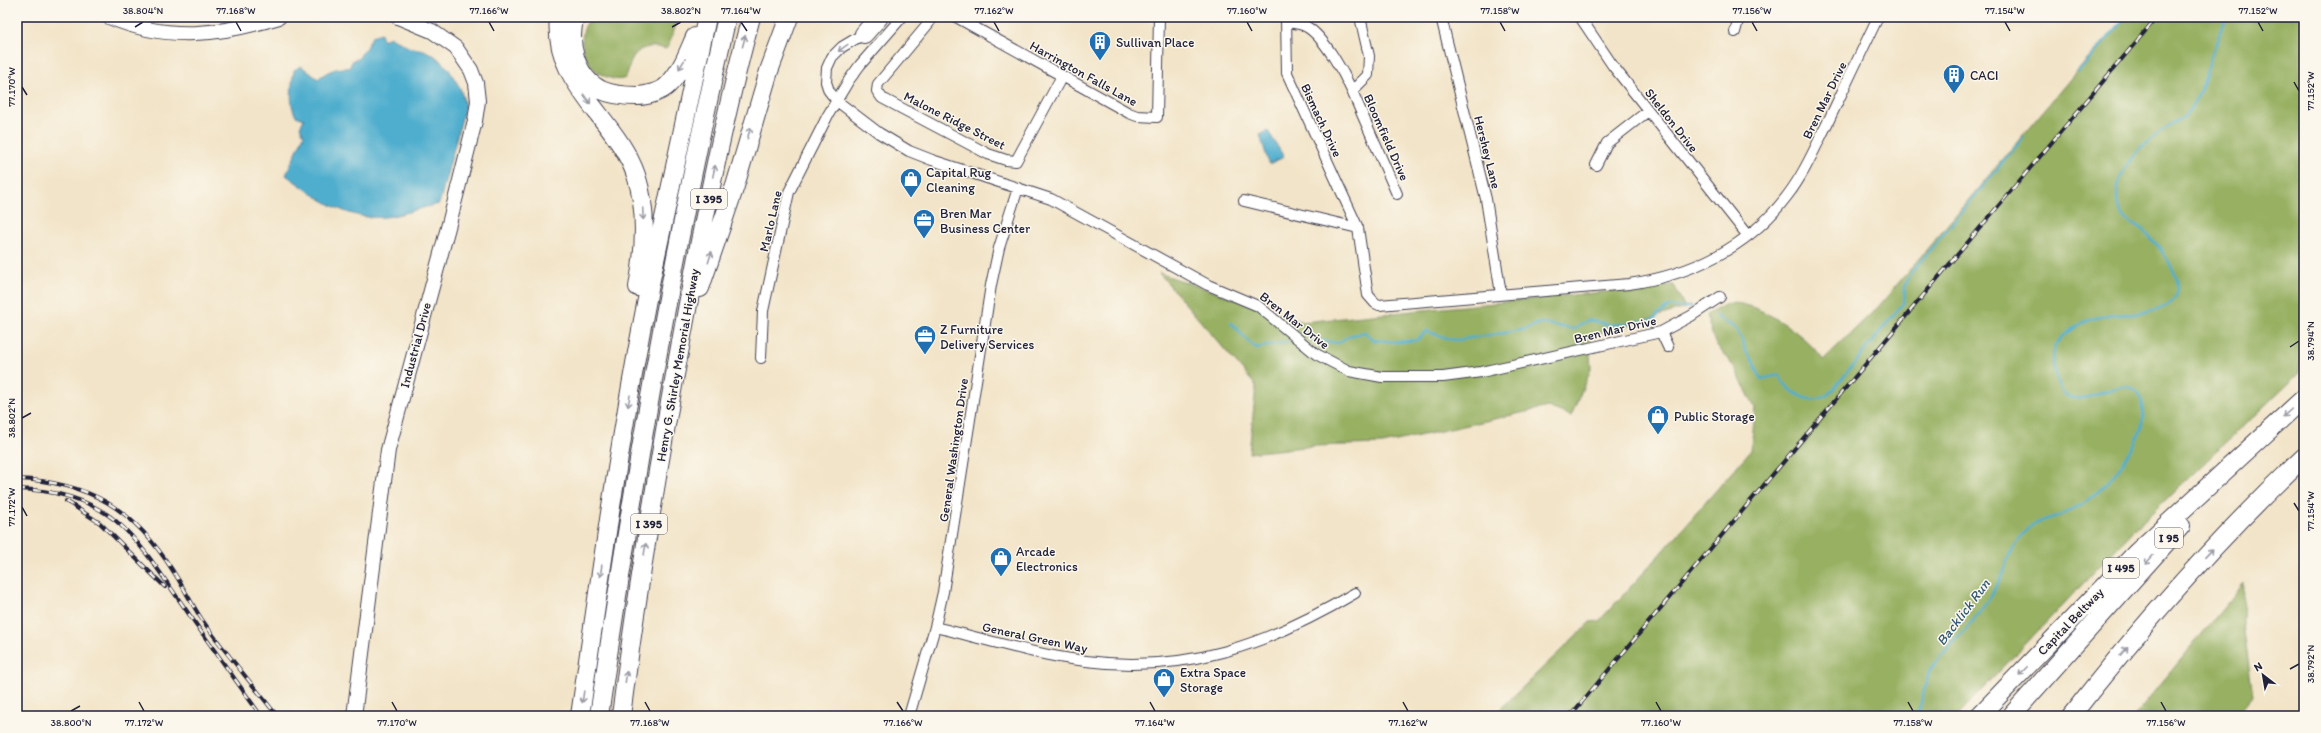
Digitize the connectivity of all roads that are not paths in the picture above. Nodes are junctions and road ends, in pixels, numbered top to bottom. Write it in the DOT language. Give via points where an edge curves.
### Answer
graph roads {
  1 [pos="109,17"];
  2 [pos="280,17"];
  3 [pos="398,17"];
  4 [pos="559,17"];
  5 [pos="575,17"];
  6 [pos="707,17"];
  7 [pos="727,17"];
  8 [pos="751,17"];
  9 [pos="789,17"];
  10 [pos="795,17"];
  11 [pos="879,17"];
  12 [pos="886,17"];
  13 [pos="902,17"];
  14 [pos="956,17"];
  15 [pos="1159,17"];
  16 [pos="1360,17"];
  17 [pos="1440,17"];
  18 [pos="1580,17"];
  19 [pos="1739,17"];
  20 [pos="1878,17"];
  21 [pos="1286,20"];
  22 [pos="929,23"];
  23 [pos="1735,32"];
  24 [pos="864,34"];
  25 [pos="774,54"];
  26 [pos="1062,76"];
  27 [pos="1352,91"];
  28 [pos="837,101"];
  29 [pos="1648,111"];
  30 [pos="1596,165"];
  31 [pos="1018,188"];
  32 [pos="1397,194"];
  33 [pos="1244,201"];
  34 [pos="1358,228"];
  35 [pos="1748,236"];
  36 [pos="1501,294"];
  37 [pos="1368,295"];
  38 [pos="1720,297"];
  39 [pos="1661,332"];
  40 [pos="682,333"];
  41 [pos="1668,348"];
  42 [pos="761,358"];
  43 [pos="636,363"];
  44 [pos="2304,398"];
  45 [pos="2271,428"];
  46 [pos="2301,460"];
  47 [pos="1355,593"];
  48 [pos="935,627"];
  49 [pos="2098,681"];
  50 [pos="354,716"];
  51 [pos="580,716"];
  52 [pos="598,716"];
  53 [pos="621,716"];
  54 [pos="909,716"];
  55 [pos="1979,716"];
  56 [pos="2012,716"];
  57 [pos="2067,716"];
  58 [pos="2071,716"];
  1 -- 2 [label="street" via="144,29 191,34 227,31"];
  3 -- 50 [label="street, Industrial Drive" via="432,31 456,48 471,70 476,83 478,102 450,220 388,450"];
  4 -- 43 [label="highway, one-way" via="561,48 566,66 585,98 622,147 635,174 640,192 643,211 642,267 628,344"];
  6 -- 5 [label="highway, one-way" via="684,62 667,86 645,96 621,96 600,89 584,74 573,51 572,28"];
  6 -- 43 [label="highway" via="651,279"];
  7 -- 52 [label="highway" via="665,309"];
  40 -- 8 [label="highway, Henry G. Shirley Memorial Highway / I 395, one-way" via="711,186"];
  9 -- 25 [label="highway"];
  10 -- 25 [label="highway"];
  11 -- 24 [label="highway"];
  12 -- 24 [label="street, Bren Mar Drive"];
  13 -- 28 [label="street" via="860,65"];
  14 -- 26 [label="street, Harrington Falls Lane"];
  15 -- 26 [label="street, Harrington Falls Lane" via="1157,117 1129,114"];
  16 -- 27 [label="street, Bloomfield Drive" via="1369,56 1368,75"];
  17 -- 36 [label="street, Hershey Lane" via="1486,199"];
  18 -- 29 [label="street, Sheldon Drive"];
  19 -- 23 [label="street"];
  20 -- 35 [label="street, Bren Mar Drive" via="1799,179 1780,204"];
  21 -- 27 [label="street, Bloomfield Drive" via="1307,26 1314,32 1341,68"];
  21 -- 34 [label="street, Bismach Drive" via="1287,73"];
  22 -- 26 [label="street, Malone Ridge Street" via="878,84 877,91 882,98 988,154 1016,161"];
  24 -- 28 [label="street, Bren Mar Drive, one-way" via="842,48 829,62 826,82"];
  40 -- 25 [label="highway, one-way" via="735,186"];
  27 -- 32 [label="street, Bloomfield Drive"];
  28 -- 31 [label="street, Bren Mar Drive" via="879,133 909,151"];
  28 -- 42 [label="street, Marlo Lane" via="786,201 763,311"];
  29 -- 30 [label="street" via="1607,143"];
  29 -- 35 [label="street, Sheldon Drive"];
  31 -- 39 [label="street, Bren Mar Drive" via="1051,199 1208,285 1258,306 1316,354 1339,367 1366,375 1469,374"];
  31 -- 48 [label="street, General Washington Drive" via="999,248 991,285 953,538"];
  33 -- 34 [label="street"];
  34 -- 37 [label="street, Bismach Drive"];
  35 -- 36 [label="street, Bren Mar Drive" via="1719,256 1687,270 1659,278 1629,284"];
  36 -- 37 [label="street, Bren Mar Drive" via="1473,302 1379,305"];
  38 -- 39 [label="street, Bren Mar Drive"];
  39 -- 41 [label="street"];
  53 -- 40 [label="highway, Henry G. Shirley Memorial Highway / I 395, one-way" via="644,552"];
  43 -- 51 [label="highway, one-way" via="613,492"];
  44 -- 45 [label="highway, Capital Beltway / I 95, one-way"];
  45 -- 55 [label="highway, Capital Beltway / I 495, one-way" via="2138,551"];
  45 -- 56 [label="highway, I 95, one-way" via="2069,648"];
  49 -- 46 [label="highway, one-way" via="2208,554"];
  47 -- 48 [label="street, General Green Way" via="1302,623 1264,640 1216,654 1168,662 1126,664 1050,656"];
  48 -- 54 [label="street, General Washington Drive"];
  49 -- 57 [label="highway"];
  49 -- 58 [label="highway"];
}
